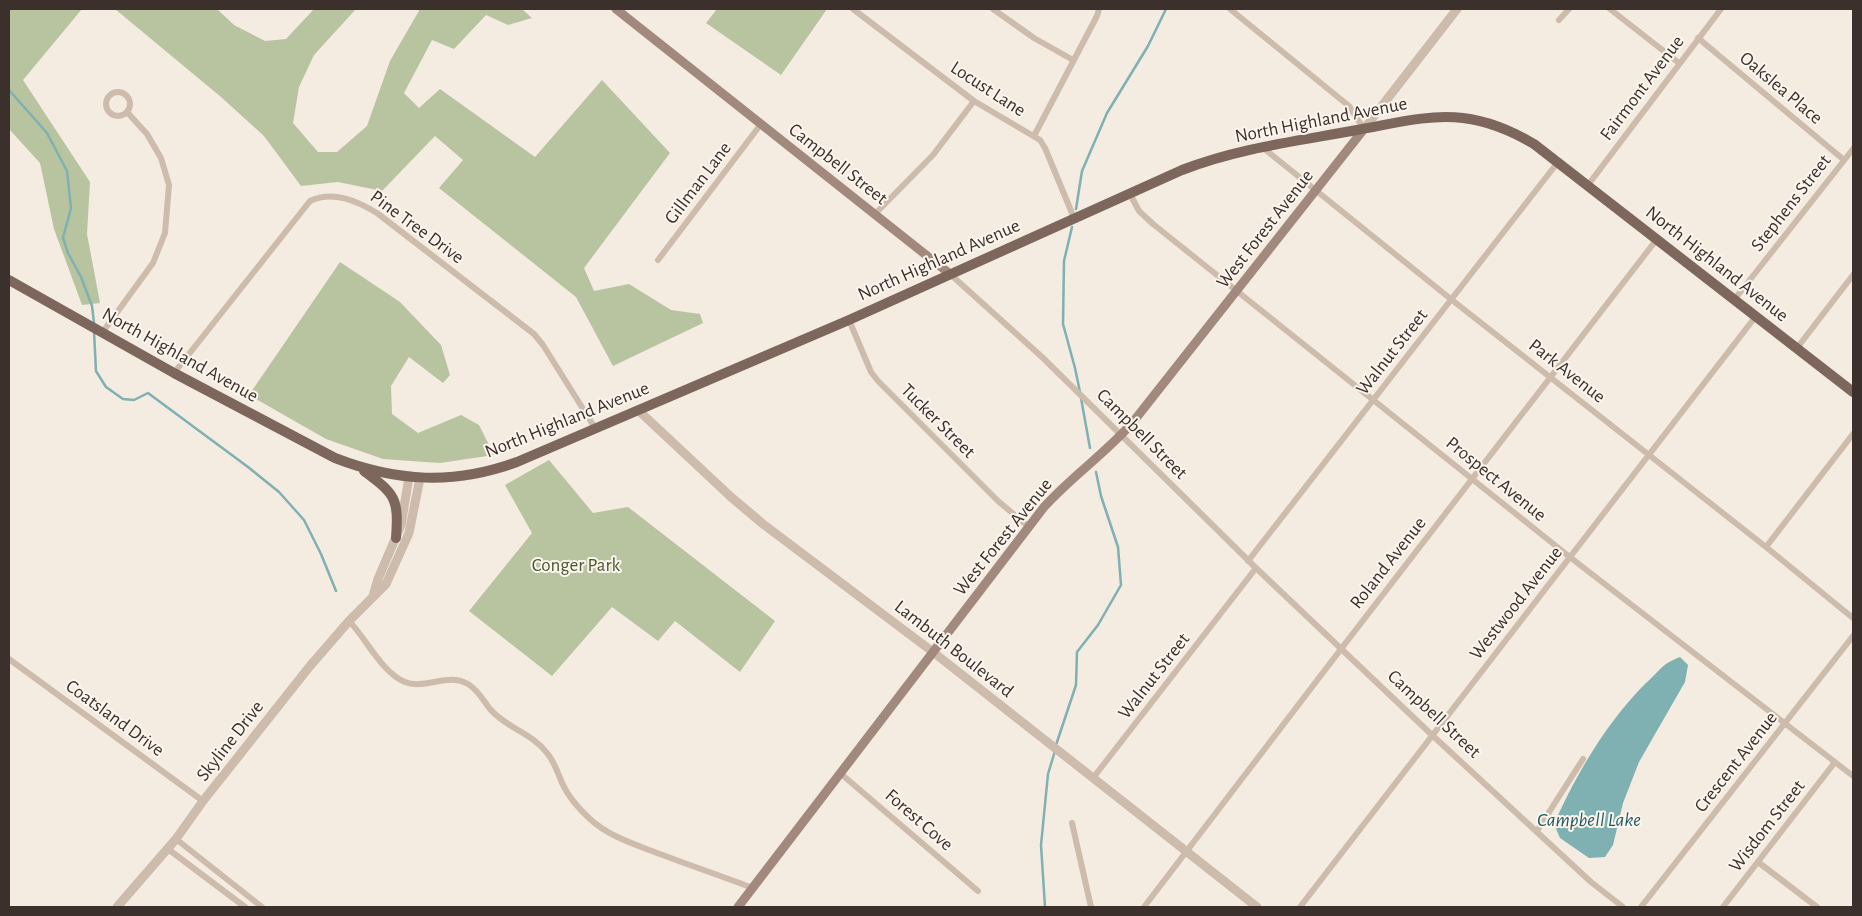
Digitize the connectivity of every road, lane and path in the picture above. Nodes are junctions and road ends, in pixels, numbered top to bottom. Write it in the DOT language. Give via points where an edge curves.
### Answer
graph roads {
  1 [pos="616,9"];
  2 [pos="852,9"];
  3 [pos="993,9"];
  4 [pos="1100,9"];
  5 [pos="1230,9"];
  6 [pos="1457,9"];
  7 [pos="1568,9"];
  8 [pos="1610,9"];
  9 [pos="1721,9"];
  10 [pos="1559,20"];
  11 [pos="1698,38"];
  12 [pos="1073,60"];
  13 [pos="1679,63"];
  14 [pos="974,101"];
  15 [pos="127,112"];
  16 [pos="761,124"];
  17 [pos="1364,129"];
  18 [pos="1034,136"];
  19 [pos="1262,147"];
  20 [pos="1853,148"];
  21 [pos="1844,160"];
  22 [pos="1558,162"];
  23 [pos="1588,185"];
  24 [pos="1316,191"];
  25 [pos="1130,194"];
  26 [pos="876,214"];
  27 [pos="1072,220"];
  28 [pos="1657,239"];
  29 [pos="658,260"];
  30 [pos="950,274"];
  31 [pos="1853,275"];
  32 [pos="9,280"];
  33 [pos="1237,291"];
  34 [pos="1452,300"];
  35 [pos="1734,300"];
  36 [pos="1756,316"];
  37 [pos="849,320"];
  38 [pos="102,333"];
  39 [pos="1797,348"];
  40 [pos="174,373"];
  41 [pos="1550,376"];
  42 [pos="1853,392"];
  43 [pos="1374,400"];
  44 [pos="638,410"];
  45 [pos="595,428"];
  46 [pos="1853,434"];
  47 [pos="1121,436"];
  48 [pos="1649,456"];
  49 [pos="357,466"];
  50 [pos="414,478"];
  51 [pos="1472,479"];
  52 [pos="1028,527"];
  53 [pos="396,538"];
  54 [pos="1766,547"];
  55 [pos="1571,558"];
  56 [pos="1248,561"];
  57 [pos="1256,568"];
  58 [pos="372,598"];
  59 [pos="1853,618"];
  60 [pos="349,621"];
  61 [pos="1853,636"];
  62 [pos="1341,649"];
  63 [pos="933,652"];
  64 [pos="9,659"];
  65 [pos="1785,724"];
  66 [pos="1432,735"];
  67 [pos="1583,759"];
  68 [pos="1835,762"];
  69 [pos="840,773"];
  70 [pos="1853,776"];
  71 [pos="1093,778"];
  72 [pos="203,801"];
  73 [pos="1072,823"];
  74 [pos="1537,831"];
  75 [pos="176,839"];
  76 [pos="168,848"];
  77 [pos="1186,852"];
  78 [pos="1758,862"];
  79 [pos="753,888"];
  80 [pos="978,891"];
  81 [pos="117,907"];
  82 [pos="245,907"];
  83 [pos="262,907"];
  84 [pos="738,907"];
  85 [pos="1091,907"];
  86 [pos="1144,907"];
  87 [pos="1257,907"];
  88 [pos="1300,907"];
  89 [pos="1623,907"];
  90 [pos="1641,907"];
  91 [pos="1723,907"];
  92 [pos="1817,907"];
  1 -- 16 [label="main road, Campbell Street"];
  2 -- 14 [label="street, Locust Lane"];
  3 -- 12 [label="street"];
  4 -- 12 [label="street"];
  5 -- 17 [label="street" via="1349,106"];
  6 -- 17 [label="street"];
  7 -- 10 [label="street"];
  8 -- 13 [label="street"];
  9 -- 11 [label="street, Fairmont Avenue"];
  11 -- 13 [label="street, Fairmont Avenue"];
  11 -- 21 [label="street, Oakslea Place"];
  12 -- 18 [label="street"];
  13 -- 23 [label="street, Fairmont Avenue"];
  14 -- 18 [label="street, Locust Lane"];
  14 -- 26 [label="street" via="933,155"];
  15 -- 38 [label="street" via="147,134 161,158 169,185 168,207 165,233 153,263"];
  16 -- 26 [label="main road, Campbell Street"];
  16 -- 29 [label="street, Gillman Lane"];
  17 -- 19 [label="main road, North Highland Avenue"];
  17 -- 22 [label="main road, North Highland Avenue" via="1410,120 1462,118 1510,131"];
  17 -- 24 [label="main road, West Forest Avenue"];
  18 -- 27 [label="street, Locust Lane" via="1045,148"];
  19 -- 24 [label="street, Park Avenue"];
  19 -- 25 [label="main road, North Highland Avenue" via="1211,159"];
  20 -- 21 [label="street, Stephens Street"];
  21 -- 35 [label="street, Stephens Street"];
  22 -- 23 [label="main road, North Highland Avenue"];
  22 -- 34 [label="street, Walnut Street"];
  23 -- 28 [label="main road, North Highland Avenue"];
  24 -- 33 [label="main road, West Forest Avenue"];
  24 -- 34 [label="street, Park Avenue"];
  25 -- 27 [label="main road, North Highland Avenue"];
  25 -- 33 [label="street, Prospect Avenue" via="1139,211 1153,224"];
  26 -- 30 [label="main road, Campbell Street"];
  27 -- 30 [label="main road, North Highland Avenue"];
  28 -- 35 [label="main road, North Highland Avenue"];
  28 -- 41 [label="street, Roland Avenue"];
  30 -- 37 [label="main road, North Highland Avenue"];
  30 -- 47 [label="street, Campbell Street" via="1042,357"];
  31 -- 39 [label="street"];
  32 -- 38 [label="main road, North Highland Avenue"];
  33 -- 43 [label="street, Prospect Avenue"];
  33 -- 47 [label="main road, West Forest Avenue"];
  34 -- 41 [label="street, Park Avenue"];
  34 -- 43 [label="street, Walnut Street"];
  35 -- 36 [label="main road, North Highland Avenue"];
  36 -- 39 [label="main road, North Highland Avenue"];
  36 -- 48 [label="street, Westwood Avenue"];
  37 -- 44 [label="main road, North Highland Avenue"];
  37 -- 52 [label="street, Tucker Street" via="878,381"];
  38 -- 40 [label="main road, North Highland Avenue"];
  39 -- 42 [label="main road, North Highland Avenue"];
  40 -- 45 [label="street, Pine Tree Drive" via="310,201 320,196 338,197 363,204 377,213 523,324 543,345"];
  40 -- 49 [label="main road, North Highland Avenue" via="310,446"];
  41 -- 48 [label="street, Park Avenue"];
  41 -- 51 [label="street, Roland Avenue"];
  43 -- 51 [label="street, Prospect Avenue"];
  43 -- 56 [label="street, Walnut Street"];
  44 -- 45 [label="main road, North Highland Avenue"];
  44 -- 63 [label="street, Lambuth Boulevard" via="744,508"];
  45 -- 50 [label="main road, North Highland Avenue" via="496,470 461,477"];
  46 -- 54 [label="street"];
  47 -- 52 [label="main road, West Forest Avenue" via="1058,491"];
  47 -- 56 [label="street, Campbell Street"];
  48 -- 54 [label="street, Park Avenue"];
  48 -- 55 [label="street, Westwood Avenue"];
  49 -- 50 [label="main road, North Highland Avenue" via="378,473"];
  49 -- 53 [label="main road" via="391,493 398,516"];
  50 -- 53 [label="street, Skyline Drive"];
  50 -- 58 [label="street, Skyline Drive" via="409,533 386,584"];
  51 -- 55 [label="street, Prospect Avenue"];
  51 -- 62 [label="street, Roland Avenue"];
  52 -- 63 [label="main road, West Forest Avenue"];
  53 -- 58 [label="street, Skyline Drive"];
  54 -- 59 [label="street, Park Avenue"];
  55 -- 65 [label="street, Prospect Avenue"];
  55 -- 66 [label="street, Westwood Avenue"];
  56 -- 57 [label="street, Campbell Street"];
  57 -- 62 [label="street, Campbell Street"];
  57 -- 71 [label="street, Walnut Street"];
  58 -- 60 [label="street, Skyline Drive"];
  60 -- 72 [label="street, Skyline Drive"];
  60 -- 79 [label="street" via="384,665 405,682 459,680 476,690 500,718 542,747 575,803 605,830"];
  61 -- 65 [label="street, Crescent Avenue"];
  62 -- 66 [label="street, Campbell Street"];
  62 -- 77 [label="street, Roland Avenue"];
  63 -- 69 [label="main road, West Forest Avenue"];
  63 -- 71 [label="street, Lambuth Boulevard"];
  64 -- 72 [label="street, Coatsland Drive"];
  65 -- 68 [label="street, Prospect Avenue"];
  65 -- 90 [label="street, Crescent Avenue"];
  66 -- 74 [label="street, Campbell Street"];
  66 -- 88 [label="street, Westwood Avenue"];
  67 -- 74 [label="street"];
  68 -- 70 [label="street, Prospect Avenue"];
  68 -- 78 [label="street, Wisdom Street"];
  69 -- 79 [label="main road, West Forest Avenue"];
  69 -- 80 [label="street, Forest Cove"];
  71 -- 77 [label="street, Lambuth Boulevard"];
  72 -- 75 [label="street, Skyline Drive"];
  73 -- 85 [label="street"];
  74 -- 89 [label="street, Campbell Street" via="1590,882"];
  75 -- 76 [label="street, Skyline Drive"];
  75 -- 83 [label="street"];
  76 -- 81 [label="street, Skyline Drive"];
  76 -- 82 [label="street"];
  77 -- 86 [label="street, Roland Avenue"];
  77 -- 87 [label="street, Lambuth Boulevard"];
  78 -- 91 [label="street, Wisdom Street"];
  78 -- 92 [label="street"];
  79 -- 84 [label="main road, West Forest Avenue"];
}
